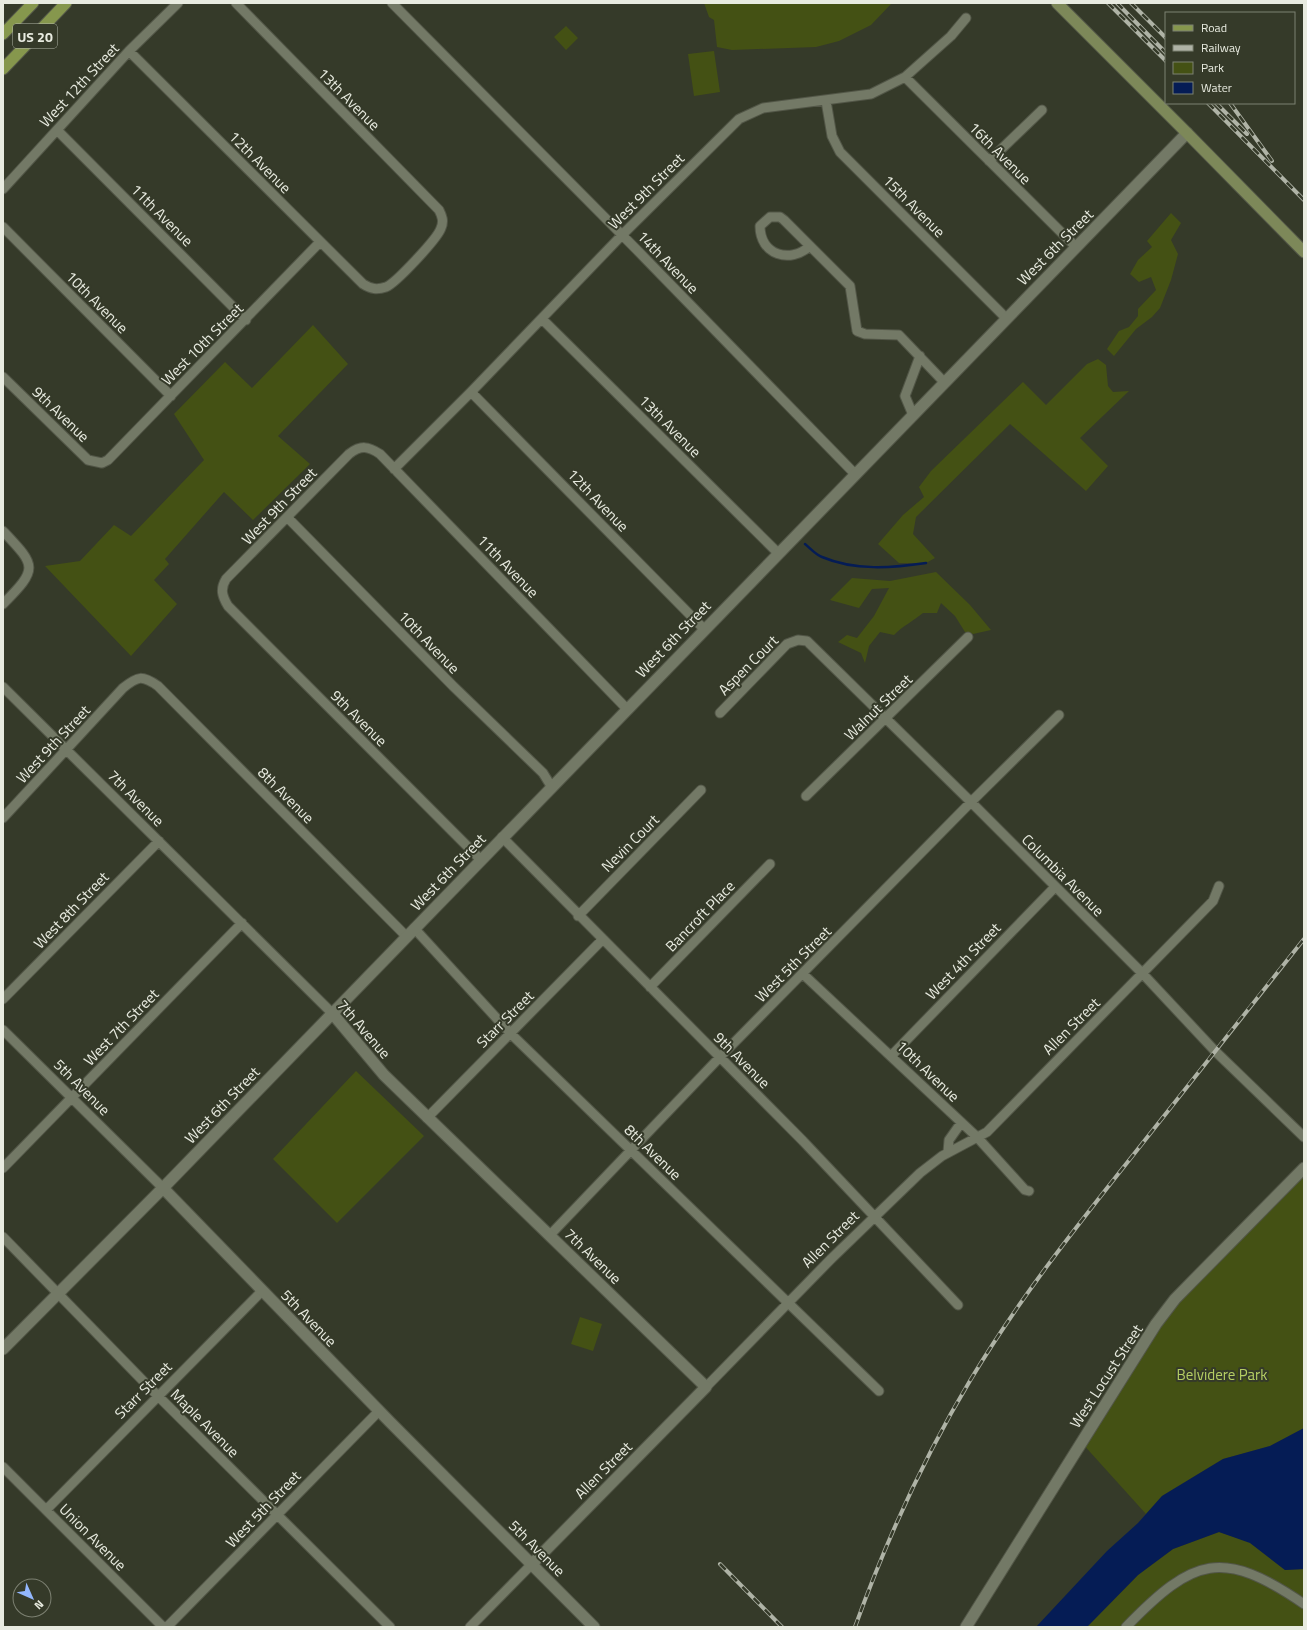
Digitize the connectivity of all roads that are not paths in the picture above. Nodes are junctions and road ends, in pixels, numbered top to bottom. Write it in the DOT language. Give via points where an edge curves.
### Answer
graph roads {
  1 [pos="33,3"];
  2 [pos="66,3"];
  3 [pos="178,3"];
  4 [pos="236,3"];
  5 [pos="392,3"];
  6 [pos="1057,3"];
  7 [pos="966,18"];
  8 [pos="3,34"];
  9 [pos="129,51"];
  10 [pos="3,69"];
  11 [pos="905,77"];
  12 [pos="826,101"];
  13 [pos="1042,110"];
  14 [pos="57,130"];
  15 [pos="1187,132"];
  16 [pos="989,161"];
  17 [pos="3,189"];
  18 [pos="3,227"];
  19 [pos="622,235"];
  20 [pos="320,242"];
  21 [pos="810,246"];
  22 [pos="1076,247"];
  23 [pos="1304,252"];
  24 [pos="374,289"];
  25 [pos="1006,318"];
  26 [pos="542,319"];
  27 [pos="246,320"];
  28 [pos="920,356"];
  29 [pos="3,377"];
  30 [pos="944,382"];
  31 [pos="471,392"];
  32 [pos="171,396"];
  33 [pos="913,415"];
  34 [pos="365,447"];
  35 [pos="102,463"];
  36 [pos="394,469"];
  37 [pos="856,474"];
  38 [pos="287,517"];
  39 [pos="3,531"];
  40 [pos="778,553"];
  41 [pos="222,593"];
  42 [pos="3,604"];
  43 [pos="704,629"];
  44 [pos="968,637"];
  45 [pos="798,640"];
  46 [pos="144,678"];
  47 [pos="3,687"];
  48 [pos="627,709"];
  49 [pos="720,713"];
  50 [pos="1059,715"];
  51 [pos="886,718"];
  52 [pos="67,751"];
  53 [pos="552,786"];
  54 [pos="701,790"];
  55 [pos="806,796"];
  56 [pos="971,802"];
  57 [pos="3,818"];
  58 [pos="502,837"];
  59 [pos="158,841"];
  60 [pos="481,860"];
  61 [pos="770,864"];
  62 [pos="1219,886"];
  63 [pos="1055,887"];
  64 [pos="578,916"];
  65 [pos="242,923"];
  66 [pos="410,932"];
  67 [pos="602,940"];
  68 [pos="803,974"];
  69 [pos="1143,974"];
  70 [pos="650,987"];
  71 [pos="3,1000"];
  72 [pos="332,1013"];
  73 [pos="3,1030"];
  74 [pos="511,1034"];
  75 [pos="892,1055"];
  76 [pos="720,1057"];
  77 [pos="71,1098"];
  78 [pos="427,1118"];
  79 [pos="961,1123"];
  80 [pos="977,1137"];
  81 [pos="1304,1137"];
  82 [pos="630,1150"];
  83 [pos="948,1152"];
  84 [pos="3,1168"];
  85 [pos="1304,1168"];
  86 [pos="162,1188"];
  87 [pos="1029,1191"];
  88 [pos="874,1216"];
  89 [pos="550,1235"];
  90 [pos="3,1237"];
  91 [pos="262,1291"];
  92 [pos="58,1293"];
  93 [pos="788,1303"];
  94 [pos="958,1305"];
  95 [pos="3,1349"];
  96 [pos="706,1387"];
  97 [pos="879,1391"];
  98 [pos="158,1395"];
  99 [pos="379,1411"];
  100 [pos="3,1467"];
  101 [pos="46,1510"];
  102 [pos="277,1514"];
  103 [pos="532,1564"];
  104 [pos="1304,1604"];
  105 [pos="163,1627"];
  106 [pos="167,1627"];
  107 [pos="390,1627"];
  108 [pos="470,1627"];
  109 [pos="594,1627"];
  110 [pos="966,1627"];
  111 [pos="1126,1627"];
  1 -- 8 [label="main road, US 20"];
  2 -- 10 [label="main road, US 20"];
  3 -- 9 [label="street, West 12th Street"];
  4 -- 24 [label="street, 13th Avenue" via="442,216 440,232 398,278 388,286"];
  5 -- 19 [label="street, 14th Avenue"];
  6 -- 15 [label="main road"];
  7 -- 11 [label="street, West 9th Street" via="951,36"];
  9 -- 14 [label="street, West 12th Street"];
  9 -- 20 [label="street, 12th Avenue"];
  11 -- 12 [label="street, West 9th Street" via="871,94"];
  11 -- 16 [label="street, 16th Avenue"];
  12 -- 19 [label="street, West 9th Street" via="763,108 739,119"];
  12 -- 25 [label="street, 15th Avenue" via="832,136 840,152"];
  13 -- 16 [label="street"];
  14 -- 17 [label="street, West 12th Street"];
  14 -- 27 [label="street, 11th Avenue"];
  15 -- 22 [label="street, West 6th Street"];
  15 -- 23 [label="main road"];
  16 -- 22 [label="street, 16th Avenue"];
  18 -- 32 [label="street, 10th Avenue"];
  19 -- 26 [label="street, West 9th Street"];
  19 -- 37 [label="street, 14th Avenue"];
  20 -- 24 [label="street, 12th Avenue" via="363,284"];
  20 -- 27 [label="street, West 10th Street"];
  21 -- 21 [label="street" via="780,218 770,217 760,226 765,244 778,255 803,252"];
  21 -- 28 [label="street" via="850,286 856,331 865,334 899,335"];
  22 -- 25 [label="street, West 6th Street"];
  25 -- 30 [label="street, West 6th Street"];
  26 -- 31 [label="street, West 9th Street"];
  26 -- 40 [label="street, 13th Avenue"];
  27 -- 32 [label="street, West 10th Street"];
  28 -- 30 [label="street"];
  28 -- 33 [label="street" via="905,396"];
  29 -- 35 [label="street, 9th Avenue" via="88,460"];
  30 -- 33 [label="street, West 6th Street"];
  31 -- 36 [label="street, West 9th Street"];
  31 -- 43 [label="street, 12th Avenue"];
  32 -- 35 [label="street, West 10th Street" via="114,456"];
  33 -- 37 [label="street, West 6th Street"];
  34 -- 36 [label="street, 11th Avenue" via="380,454"];
  34 -- 38 [label="street, West 9th Street" via="349,454"];
  36 -- 48 [label="street, 11th Avenue"];
  37 -- 40 [label="street, West 6th Street"];
  38 -- 41 [label="street, West 9th Street" via="226,579"];
  38 -- 53 [label="street, 10th Avenue" via="453,686 543,773"];
  39 -- 42 [label="street" via="29,560 28,575"];
  40 -- 43 [label="street, West 6th Street"];
  41 -- 60 [label="street, 9th Avenue" via="228,606"];
  43 -- 48 [label="street, West 6th Street"];
  44 -- 51 [label="street, Walnut Street"];
  45 -- 49 [label="street, Aspen Court" via="787,644"];
  45 -- 51 [label="street, Columbia Avenue" via="807,642"];
  46 -- 52 [label="street, West 9th Street" via="136,678 123,688"];
  46 -- 66 [label="street, 8th Avenue" via="158,686"];
  47 -- 52 [label="street, 7th Avenue"];
  48 -- 53 [label="street, West 6th Street"];
  50 -- 56 [label="street, West 5th Street"];
  51 -- 55 [label="street, Walnut Street"];
  51 -- 56 [label="street, Columbia Avenue"];
  52 -- 57 [label="street, West 9th Street"];
  52 -- 59 [label="street, 7th Avenue"];
  53 -- 58 [label="street, West 6th Street"];
  54 -- 64 [label="street, Nevin Court"];
  56 -- 63 [label="street, Columbia Avenue"];
  56 -- 68 [label="street, West 5th Street"];
  58 -- 60 [label="street, West 6th Street"];
  58 -- 64 [label="street, 9th Avenue"];
  59 -- 65 [label="street, 7th Avenue"];
  59 -- 71 [label="street, West 8th Street"];
  60 -- 66 [label="street, West 6th Street"];
  61 -- 70 [label="street, Bancroft Place"];
  62 -- 69 [label="street, Allen Street" via="1213,902"];
  63 -- 69 [label="street, Columbia Avenue"];
  63 -- 75 [label="street, West 4th Street"];
  64 -- 67 [label="street, 9th Avenue"];
  65 -- 72 [label="street, 7th Avenue"];
  65 -- 77 [label="street, West 7th Street"];
  66 -- 72 [label="street, West 6th Street"];
  66 -- 74 [label="street, 8th Avenue"];
  67 -- 70 [label="street, 9th Avenue"];
  67 -- 74 [label="street, Starr Street"];
  68 -- 75 [label="street, 10th Avenue"];
  68 -- 76 [label="street, West 5th Street"];
  69 -- 80 [label="street, Allen Street" via="987,1132"];
  69 -- 81 [label="street, Columbia Avenue" via="1215,1051"];
  70 -- 76 [label="street, 9th Avenue"];
  72 -- 78 [label="street, 7th Avenue" via="384,1075"];
  72 -- 86 [label="street, West 6th Street"];
  73 -- 77 [label="street, 5th Avenue"];
  74 -- 78 [label="street, Starr Street"];
  74 -- 82 [label="street, 8th Avenue"];
  75 -- 79 [label="street, 10th Avenue"];
  76 -- 82 [label="street, West 5th Street"];
  76 -- 88 [label="street, 9th Avenue"];
  77 -- 84 [label="street, West 7th Street"];
  77 -- 86 [label="street, 5th Avenue"];
  78 -- 89 [label="street, 7th Avenue"];
  79 -- 80 [label="street, 10th Avenue"];
  79 -- 83 [label="street" via="949,1140"];
  80 -- 83 [label="street, Allen Street"];
  80 -- 87 [label="street, 10th Avenue"];
  82 -- 89 [label="street, West 5th Street"];
  82 -- 93 [label="street, 8th Avenue"];
  83 -- 88 [label="street, Allen Street" via="923,1170"];
  85 -- 110 [label="street, West Locust Street" via="1175,1299 1156,1324"];
  86 -- 91 [label="street, 5th Avenue"];
  86 -- 92 [label="street, West 6th Street"];
  88 -- 93 [label="street, Allen Street"];
  88 -- 94 [label="street, 9th Avenue"];
  89 -- 96 [label="street, 7th Avenue"];
  90 -- 92 [label="street, Maple Avenue"];
  91 -- 98 [label="street, Starr Street"];
  91 -- 99 [label="street, 5th Avenue"];
  92 -- 95 [label="street, West 6th Street"];
  92 -- 98 [label="street, Maple Avenue"];
  93 -- 96 [label="street, Allen Street"];
  93 -- 97 [label="street, 8th Avenue"];
  96 -- 103 [label="street, Allen Street"];
  98 -- 101 [label="street, Starr Street"];
  98 -- 102 [label="street, Maple Avenue"];
  99 -- 102 [label="street, West 5th Street"];
  99 -- 103 [label="street, 5th Avenue"];
  100 -- 101 [label="street, Union Avenue"];
  101 -- 105 [label="street, Union Avenue"];
  102 -- 106 [label="street, West 5th Street"];
  102 -- 107 [label="street, Maple Avenue"];
  103 -- 108 [label="street, Allen Street"];
  103 -- 109 [label="street, 5th Avenue"];
  104 -- 111 [label="street" via="1276,1585 1251,1573 1227,1567 1213,1567 1191,1574 1160,1594"];
}
